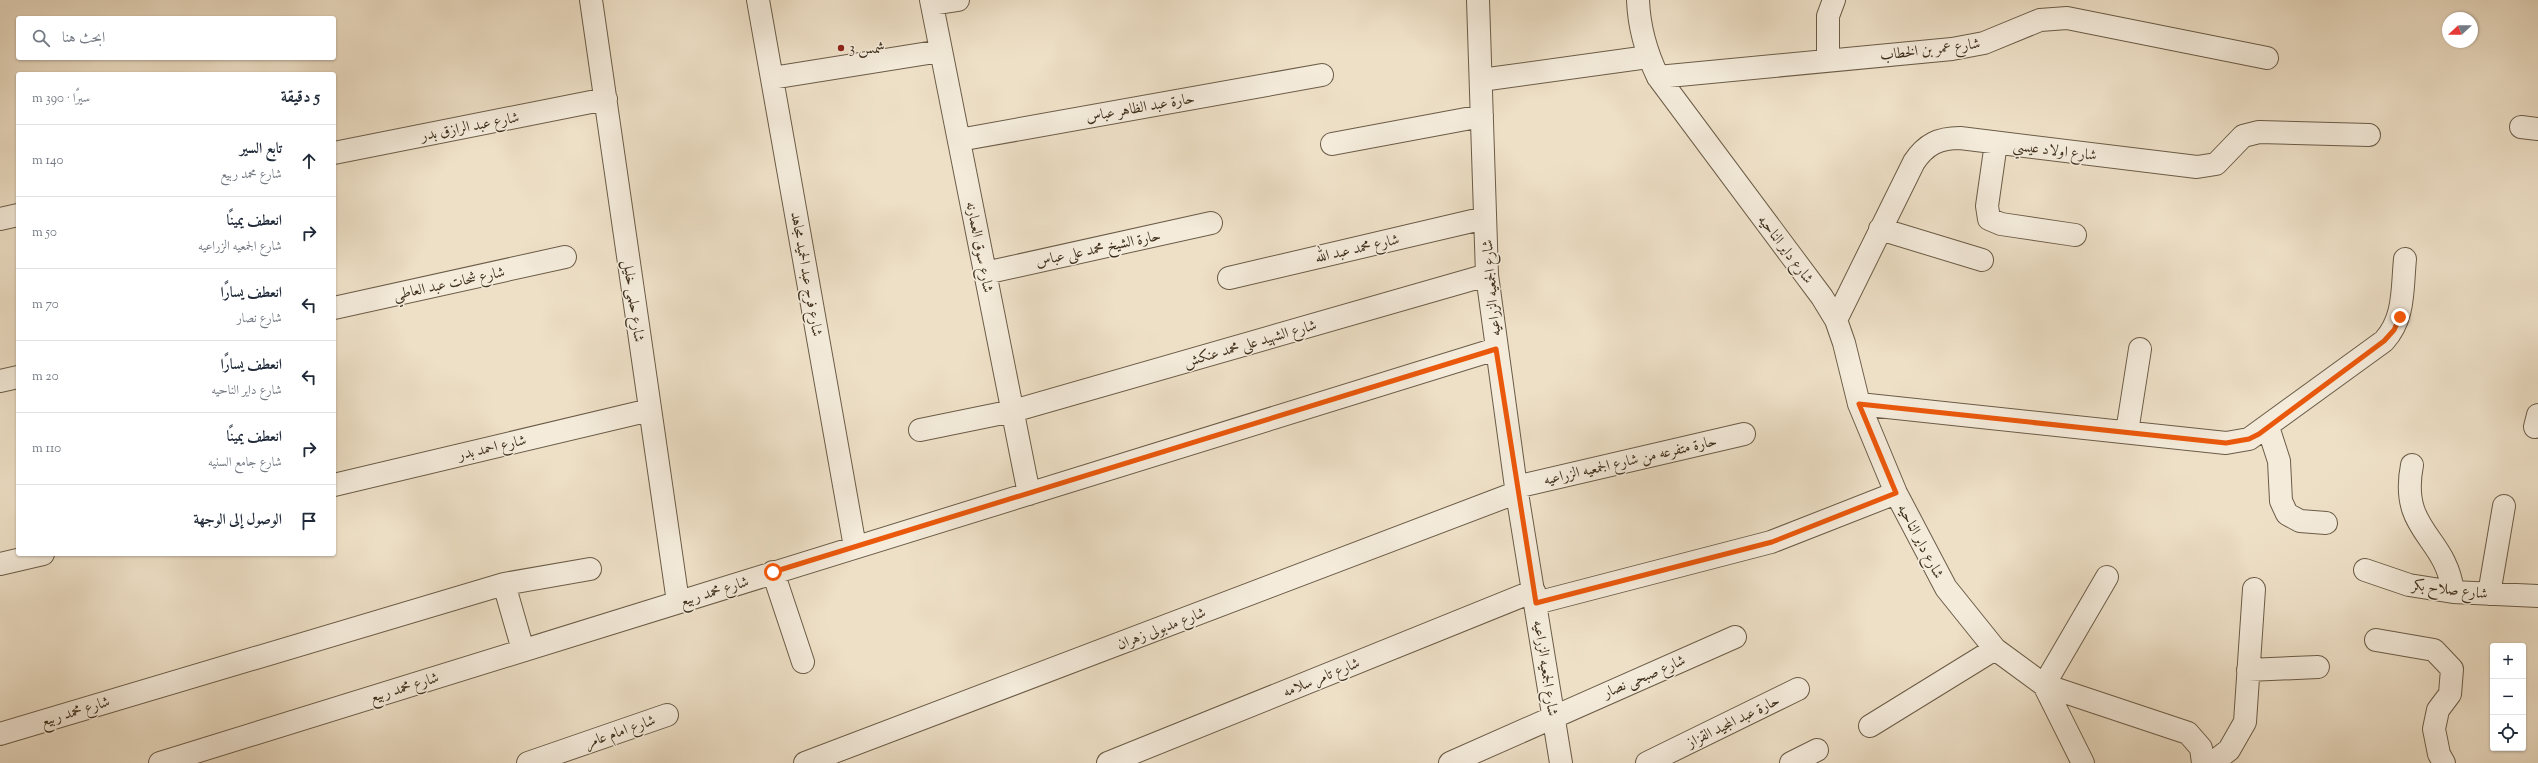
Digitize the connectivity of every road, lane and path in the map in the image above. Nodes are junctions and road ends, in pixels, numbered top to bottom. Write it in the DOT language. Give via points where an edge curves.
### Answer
graph roads {
  1 [pos="591,0"];
  2 [pos="758,0"];
  3 [pos="958,0"];
  4 [pos="1478,0"];
  5 [pos="1638,0"];
  6 [pos="1834,0"];
  7 [pos="931,2"];
  8 [pos="941,51"];
  9 [pos="1648,57"];
  10 [pos="2267,58"];
  11 [pos="1828,60"];
  12 [pos="1322,75"];
  13 [pos="1658,77"];
  14 [pos="772,78"];
  15 [pos="1480,80"];
  16 [pos="606,99"];
  17 [pos="1482,116"];
  18 [pos="2369,135"];
  19 [pos="958,140"];
  20 [pos="1996,143"];
  21 [pos="1332,144"];
  22 [pos="336,153"];
  23 [pos="16,215"];
  24 [pos="1485,218"];
  25 [pos="0,219"];
  26 [pos="1211,223"];
  27 [pos="1880,229"];
  28 [pos="2075,235"];
  29 [pos="565,257"];
  30 [pos="2405,259"];
  31 [pos="1982,260"];
  32 [pos="985,273"];
  33 [pos="1487,275"];
  34 [pos="1229,278"];
  35 [pos="336,308"];
  36 [pos="1836,320"];
  37 [pos="1496,349"];
  38 [pos="2140,349"];
  39 [pos="16,378"];
  40 [pos="0,381"];
  41 [pos="1859,404"];
  42 [pos="650,410"];
  43 [pos="1013,411"];
  44 [pos="2268,427"];
  45 [pos="920,430"];
  46 [pos="2127,432"];
  47 [pos="1744,434"];
  48 [pos="2412,465"];
  49 [pos="336,485"];
  50 [pos="1517,489"];
  51 [pos="1896,493"];
  52 [pos="1029,494"];
  53 [pos="2504,506"];
  54 [pos="2326,523"];
  55 [pos="855,547"];
  56 [pos="34,556"];
  57 [pos="0,564"];
  58 [pos="590,569"];
  59 [pos="2365,570"];
  60 [pos="773,572"];
  61 [pos="2107,577"];
  62 [pos="504,584"];
  63 [pos="2254,589"];
  64 [pos="2453,592"];
  65 [pos="2489,594"];
  66 [pos="2538,596"];
  67 [pos="1535,597"];
  68 [pos="678,602"];
  69 [pos="1735,637"];
  70 [pos="2376,640"];
  71 [pos="1995,649"];
  72 [pos="524,650"];
  73 [pos="803,662"];
  74 [pos="2318,667"];
  75 [pos="2248,670"];
  76 [pos="2044,686"];
  77 [pos="1798,689"];
  78 [pos="666,714"];
  79 [pos="1553,715"];
  80 [pos="1870,726"];
  81 [pos="0,734"];
  82 [pos="1817,750"];
  83 [pos="160,763"];
  84 [pos="528,763"];
  85 [pos="805,763"];
  86 [pos="1108,763"];
  87 [pos="1450,763"];
  88 [pos="1561,763"];
  89 [pos="1647,763"];
  90 [pos="1790,763"];
  91 [pos="2083,763"];
  92 [pos="2203,763"];
  93 [pos="2212,763"];
  94 [pos="2444,763"];
  1 -- 16 [label="street, شارع حلمى خليل"];
  2 -- 14 [label="street, شارع فرج عبد الحميد مجاهد"];
  3 -- 7 [label="street"];
  4 -- 15 [label="street, شارع الجمعيه الزراعيه"];
  5 -- 9 [label="street, شارع داير الناحيه" via="1639,19"];
  6 -- 11 [label="street" via="1828,16"];
  7 -- 8 [label="street, شارع سوق العمارنه"];
  8 -- 14 [label="street"];
  8 -- 19 [label="street, شارع سوق العمارنه"];
  9 -- 13 [label="street, شارع داير الناحيه"];
  9 -- 15 [label="street"];
  10 -- 11 [label="street, شارع عمر بن الخطاب" via="2067,18 2040,20 1984,44"];
  11 -- 13 [label="street, شارع عمر بن الخطاب"];
  12 -- 19 [label="street, حارة عبد الظاهر عباس"];
  13 -- 36 [label="street, شارع داير الناحيه" via="1822,297"];
  14 -- 55 [label="street, شارع فرج عبد الحميد مجاهد"];
  15 -- 17 [label="street, شارع الجمعيه الزراعيه"];
  16 -- 22 [label="street, شارع عبد الرازق بدر"];
  16 -- 42 [label="street, شارع حلمى خليل"];
  17 -- 21 [label="street"];
  17 -- 24 [label="street, شارع الجمعيه الزراعيه"];
  18 -- 20 [label="street, شارع اولاد عيسي" via="2259,132 2243,136 2216,164 2197,167"];
  19 -- 32 [label="street, شارع سوق العمارنه"];
  20 -- 27 [label="street, شارع اولاد عيسي" via="1949,138 1928,145 1914,162"];
  20 -- 28 [label="street" via="1987,206 1990,219 2001,224"];
  23 -- 25 [label="street"];
  24 -- 33 [label="street, شارع الجمعيه الزراعيه"];
  24 -- 34 [label="street, شارع محمد عبد الله"];
  26 -- 32 [label="street, حارة الشيخ محمد على عباس"];
  27 -- 31 [label="street"];
  27 -- 36 [label="street, شارع اولاد عيسي"];
  29 -- 35 [label="street, شارع شحات عبد العاطي"];
  30 -- 44 [label="street" via="2400,317 2394,330 2384,341"];
  32 -- 43 [label="street, شارع سوق العمارنه"];
  33 -- 37 [label="street, شارع الجمعيه الزراعيه"];
  33 -- 43 [label="street, شارع الشهيد على محمد عنكش"];
  36 -- 41 [label="street, شارع داير الناحيه"];
  37 -- 50 [label="street, شارع الجمعيه الزراعيه"];
  37 -- 52 [label="street, شارع محمد ربيع"];
  38 -- 46 [label="street"];
  39 -- 40 [label="street"];
  41 -- 46 [label="street"];
  41 -- 51 [label="street, شارع داير الناحيه"];
  42 -- 49 [label="street, شارع احمد بدر"];
  42 -- 68 [label="street, شارع حلمى خليل"];
  43 -- 45 [label="street, شارع الشهيد على محمد عنكش"];
  43 -- 52 [label="street, شارع سوق العمارنه"];
  44 -- 46 [label="street" via="2249,439 2226,443"];
  44 -- 54 [label="street" via="2280,461 2281,501 2287,514 2300,520"];
  47 -- 50 [label="street, حارة متفرعه من شارع الجمعيه الزراعيه"];
  48 -- 64 [label="street" via="2409,498 2414,514 2422,530 2441,553 2452,578"];
  50 -- 67 [label="street, شارع الجمعيه الزراعيه"];
  50 -- 85 [label="street, شارع مدبولى زهران"];
  51 -- 67 [label="street, شارع تامر سلامه" via="1772,542"];
  51 -- 71 [label="street, شارع داير الناحيه" via="1946,588"];
  52 -- 55 [label="street, شارع محمد ربيع"];
  53 -- 65 [label="street"];
  55 -- 60 [label="street, شارع محمد ربيع"];
  56 -- 57 [label="street"];
  58 -- 62 [label="street, شارع محمد ربيع"];
  59 -- 64 [label="street, شارع صلاح بكر" via="2409,584"];
  60 -- 68 [label="street, شارع محمد ربيع"];
  60 -- 73 [label="street"];
  61 -- 76 [label="street"];
  62 -- 72 [label="street"];
  62 -- 81 [label="street, شارع محمد ربيع"];
  63 -- 75 [label="street"];
  64 -- 65 [label="street, شارع صلاح بكر"];
  65 -- 66 [label="street, شارع صلاح بكر"];
  67 -- 79 [label="street, شارع الجمعيه الزراعيه"];
  67 -- 86 [label="street, شارع تامر سلامه"];
  68 -- 72 [label="street, شارع محمد ربيع"];
  69 -- 79 [label="street, شارع صبحى نصار"];
  70 -- 94 [label="street" via="2434,650 2452,669 2450,694 2438,710 2434,728 2439,754"];
  71 -- 76 [label="street, شارع داير الناحيه"];
  71 -- 80 [label="street"];
  72 -- 83 [label="street, شارع محمد ربيع"];
  74 -- 75 [label="street"];
  75 -- 93 [label="street" via="2244,722 2229,750"];
  76 -- 91 [label="street"];
  76 -- 92 [label="street, شارع داير الناحيه" via="2188,733 2201,748"];
  77 -- 89 [label="street, حارة عبد المجيد القزاز"];
  78 -- 84 [label="street, شارع امام عامر"];
  79 -- 87 [label="street, شارع صبحى نصار"];
  79 -- 88 [label="street, شارع الجمعيه الزراعيه"];
  82 -- 90 [label="street"];
}
